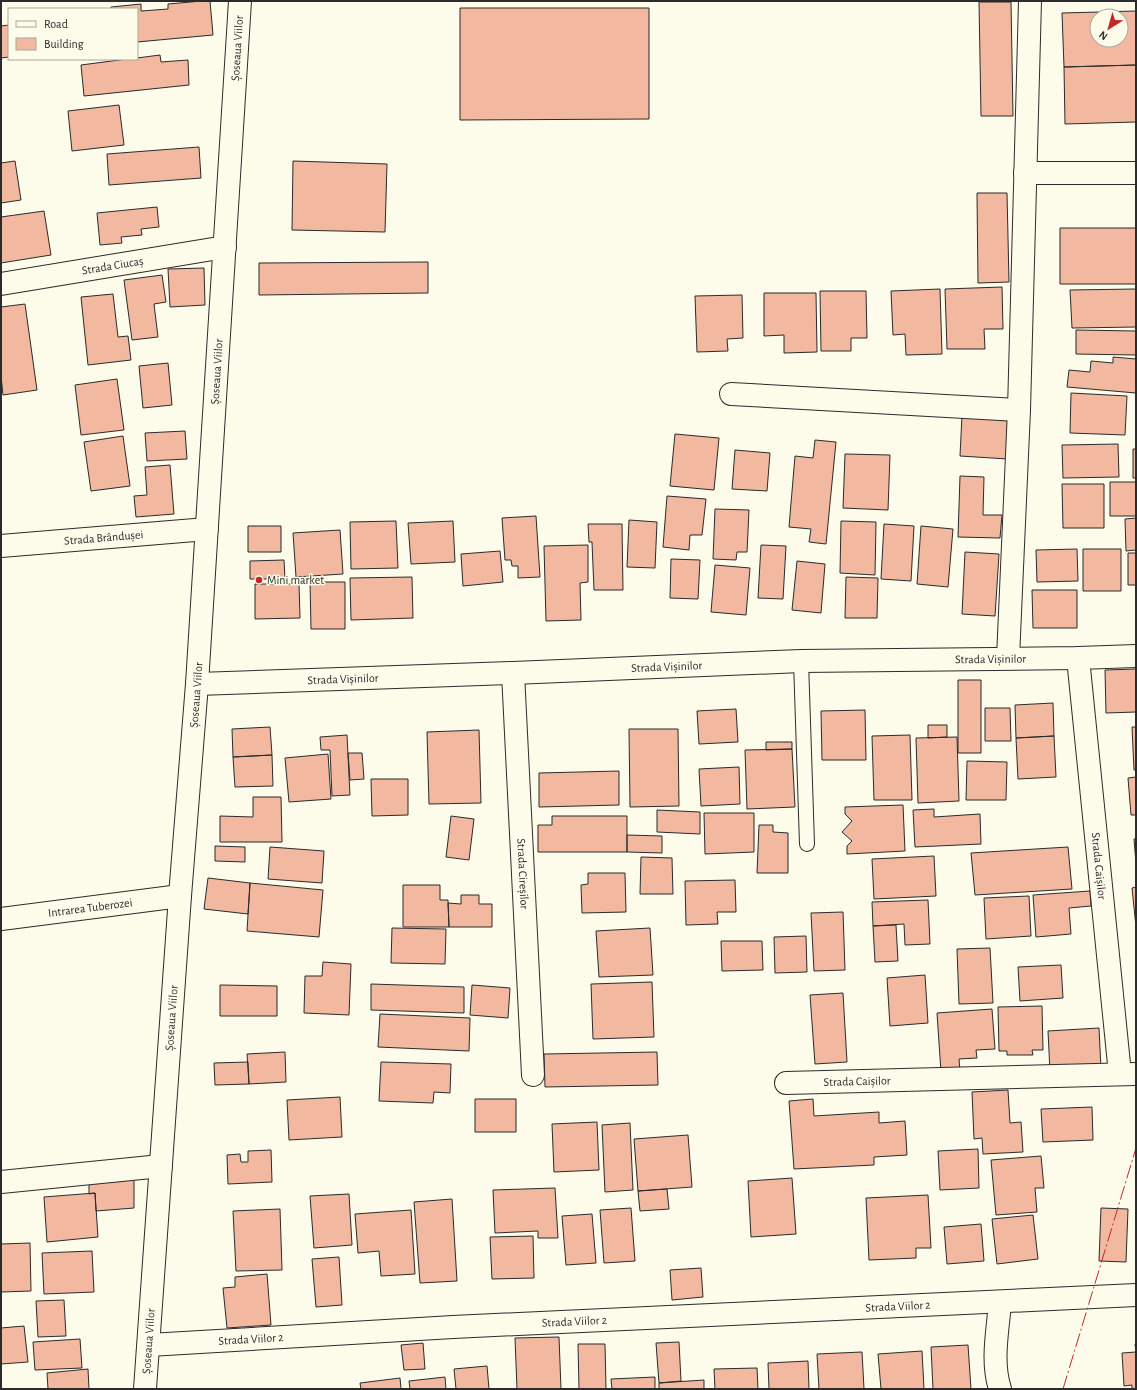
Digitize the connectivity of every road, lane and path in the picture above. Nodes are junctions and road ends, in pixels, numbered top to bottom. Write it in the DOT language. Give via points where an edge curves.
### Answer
graph roads {
  1 [pos="240,1"];
  2 [pos="1030,1"];
  3 [pos="1136,173"];
  4 [pos="1025,174"];
  5 [pos="225,247"];
  6 [pos="1,284"];
  7 [pos="731,394"];
  8 [pos="1019,410"];
  9 [pos="207,529"];
  10 [pos="1,546"];
  11 [pos="1136,656"];
  12 [pos="1008,658"];
  13 [pos="1078,658"];
  14 [pos="801,661"];
  15 [pos="513,673"];
  16 [pos="197,684"];
  17 [pos="807,844"];
  18 [pos="180,896"];
  19 [pos="1,918"];
  20 [pos="1128,1074"];
  21 [pos="533,1075"];
  22 [pos="786,1083"];
  23 [pos="161,1166"];
  24 [pos="1,1182"];
  25 [pos="1136,1295"];
  26 [pos="1000,1302"];
  27 [pos="149,1345"];
  28 [pos="145,1389"];
  29 [pos="1000,1389"];
  1 -- 5 [label="street, Șoseaua Viilor"];
  2 -- 4 [label="street"];
  3 -- 4 [label="street"];
  4 -- 8 [label="street"];
  5 -- 6 [label="street, Strada Ciucaș"];
  5 -- 9 [label="street, Șoseaua Viilor"];
  7 -- 8 [label="street"];
  8 -- 12 [label="street"];
  9 -- 10 [label="street, Strada Brândușei"];
  9 -- 16 [label="street, Șoseaua Viilor"];
  11 -- 13 [label="street, Strada Vișinilor"];
  12 -- 13 [label="street, Strada Vișinilor"];
  12 -- 14 [label="street, Strada Vișinilor"];
  13 -- 20 [label="street, Strada Caișilor"];
  14 -- 15 [label="street, Strada Vișinilor"];
  14 -- 17 [label="lane"];
  15 -- 16 [label="street, Strada Vișinilor"];
  15 -- 21 [label="street, Strada Cireșilor"];
  16 -- 18 [label="street, Șoseaua Viilor"];
  18 -- 19 [label="street, Intrarea Tuberozei"];
  18 -- 23 [label="street, Șoseaua Viilor"];
  20 -- 22 [label="street, Strada Caișilor"];
  23 -- 24 [label="street"];
  23 -- 27 [label="street, Șoseaua Viilor"];
  25 -- 26 [label="street, Strada Viilor 2"];
  26 -- 27 [label="street, Strada Viilor 2" via="453,1327"];
  26 -- 29 [label="street" via="996,1358"];
  27 -- 28 [label="street, Șoseaua Viilor"];
}
